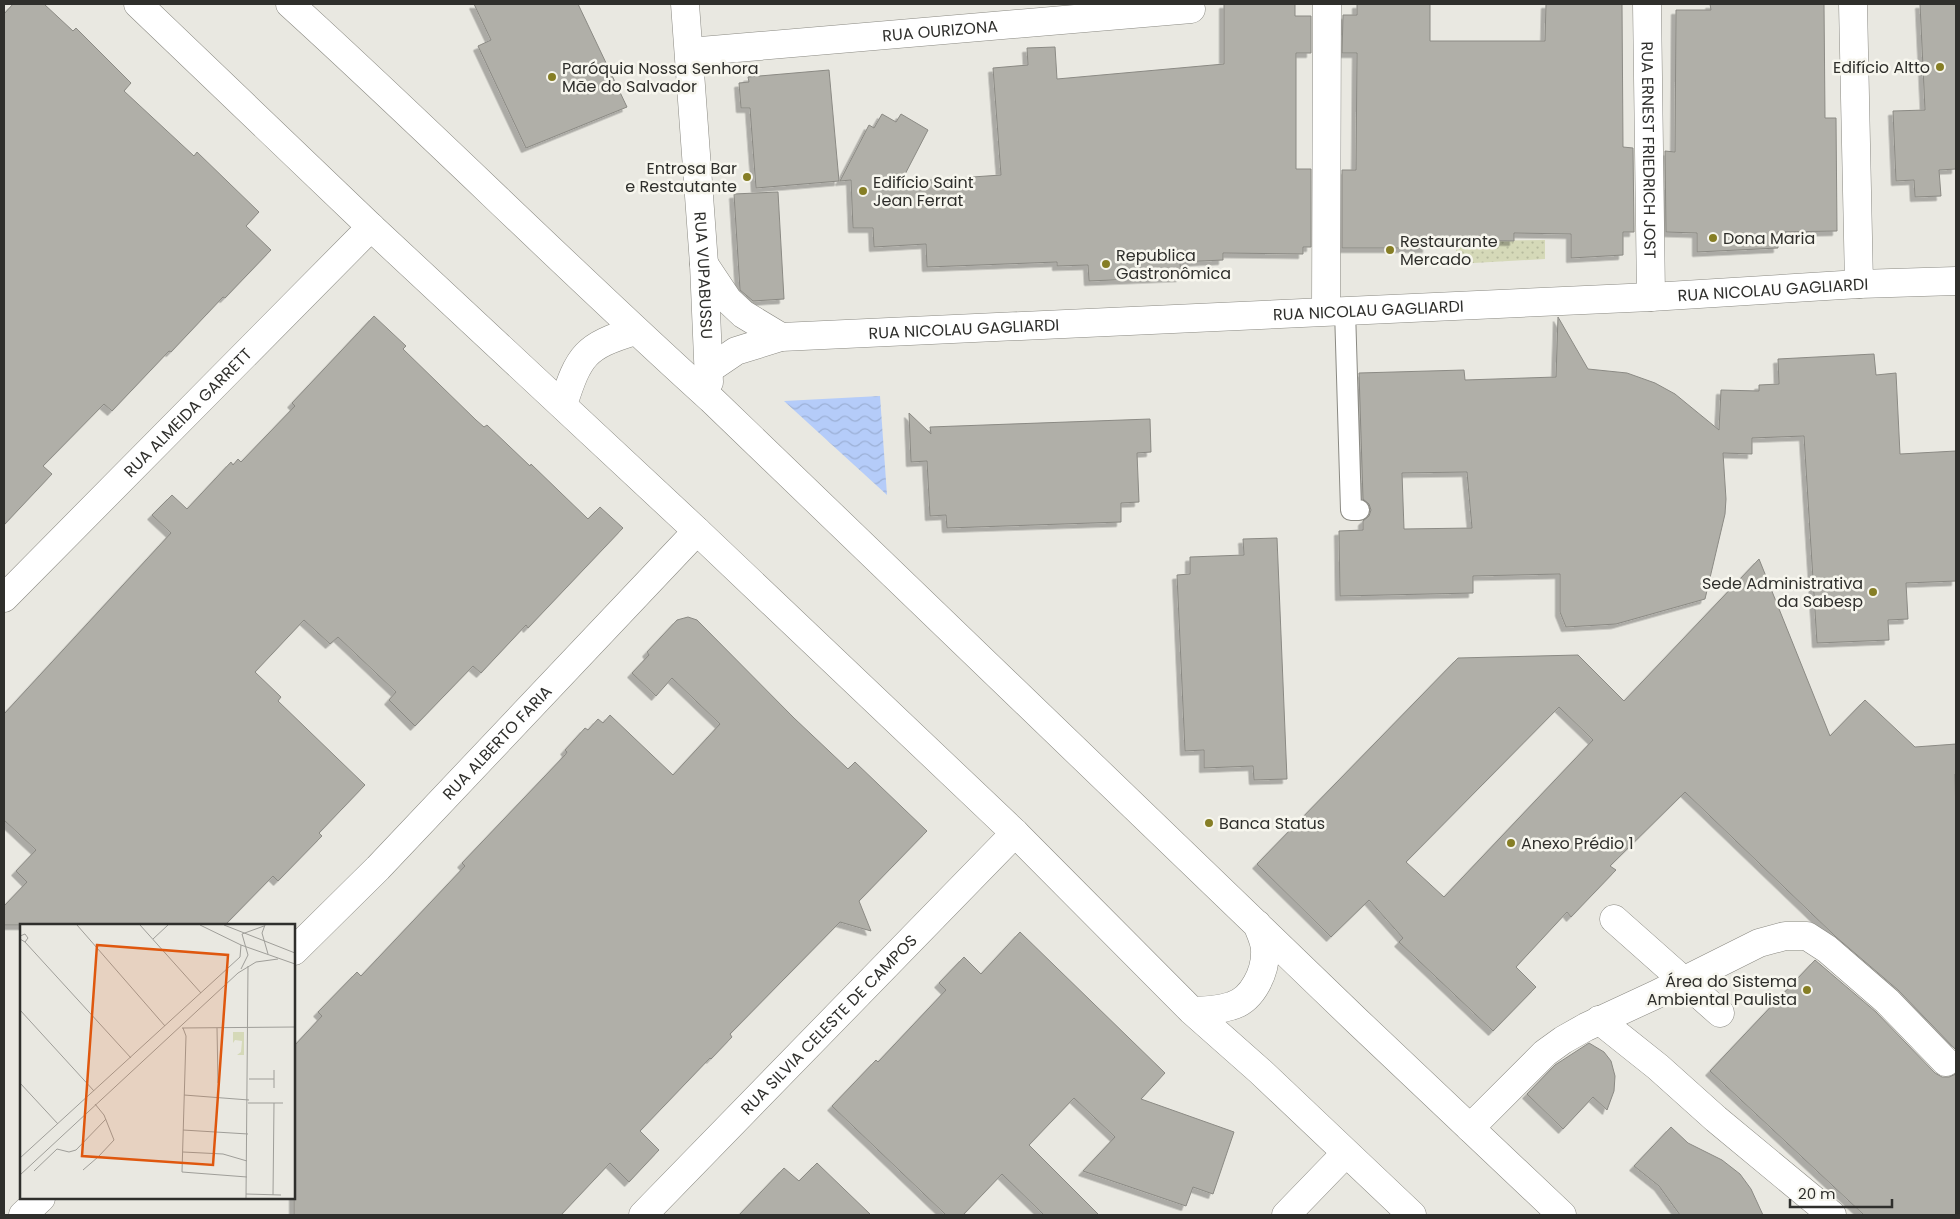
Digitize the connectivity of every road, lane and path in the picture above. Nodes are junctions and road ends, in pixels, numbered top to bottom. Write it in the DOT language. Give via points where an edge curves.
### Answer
graph roads {
  1 [pos="138,4"];
  2 [pos="290,4"];
  3 [pos="685,4"];
  4 [pos="1327,4"];
  5 [pos="1647,4"];
  6 [pos="1853,4"];
  7 [pos="1191,9"];
  8 [pos="689,52"];
  9 [pos="371,227"];
  10 [pos="704,264"];
  11 [pos="1956,282"];
  12 [pos="1858,284"];
  13 [pos="1651,297"];
  14 [pos="1336,311"];
  15 [pos="635,331"];
  16 [pos="781,337"];
  17 [pos="708,370"];
  18 [pos="711,399"];
  19 [pos="563,405"];
  20 [pos="1359,510"];
  21 [pos="697,531"];
  22 [pos="4,598"];
  23 [pos="1014,833"];
  24 [pos="1614,919"];
  25 [pos="1257,924"];
  26 [pos="295,950"];
  27 [pos="1684,980"];
  28 [pos="1192,1011"];
  29 [pos="1720,1014"];
  30 [pos="1599,1020"];
  31 [pos="1946,1062"];
  32 [pos="1470,1128"];
  33 [pos="1345,1154"];
  34 [pos="40,1199"];
  35 [pos="23,1215"];
  36 [pos="643,1215"];
  37 [pos="1286,1215"];
  38 [pos="1412,1215"];
  39 [pos="1562,1215"];
  40 [pos="1832,1215"];
  1 -- 9 [label="street"];
  2 -- 15 [label="street" via="408,112"];
  3 -- 8 [label="street, RUA VUPABUSSU"];
  4 -- 14 [label="street"];
  5 -- 13 [label="street, RUA ERNEST FRIEDRICH JOST"];
  6 -- 12 [label="street"];
  7 -- 8 [label="street, RUA OURIZONA"];
  8 -- 10 [label="street, RUA VUPABUSSU"];
  9 -- 19 [label="street"];
  9 -- 22 [label="street, RUA ALMEIDA GARRETT"];
  10 -- 16 [label="street" via="728,300 743,314"];
  10 -- 17 [label="street, RUA VUPABUSSU"];
  11 -- 12 [label="street, RUA NICOLAU GAGLIARDI"];
  12 -- 13 [label="street, RUA NICOLAU GAGLIARDI"];
  13 -- 14 [label="street, RUA NICOLAU GAGLIARDI"];
  14 -- 16 [label="street, RUA NICOLAU GAGLIARDI"];
  14 -- 20 [label="lane" via="1350,510"];
  15 -- 18 [label="street"];
  15 -- 19 [label="street" via="604,341 589,350 570,382"];
  16 -- 17 [label="street, RUA NICOLAU GAGLIARDI" via="736,352"];
  17 -- 18 [label="street, RUA VUPABUSSU"];
  18 -- 25 [label="street"];
  19 -- 21 [label="street"];
  21 -- 23 [label="street"];
  21 -- 26 [label="street, RUA ALBERTO FARIA" via="378,868"];
  23 -- 28 [label="street"];
  23 -- 36 [label="street, RUA SILVIA CELESTE DE CAMPOS"];
  24 -- 27 [label="street"];
  25 -- 28 [label="street" via="1265,949 1262,969 1252,991 1233,1006"];
  25 -- 32 [label="street"];
  27 -- 29 [label="street"];
  27 -- 30 [label="street"];
  27 -- 31 [label="street" via="1759,943 1785,936 1807,936 1827,949 1887,1001"];
  28 -- 33 [label="street" via="1261,1072"];
  30 -- 32 [label="street" via="1545,1053"];
  30 -- 40 [label="street"];
  32 -- 39 [label="street"];
  33 -- 37 [label="street"];
  33 -- 38 [label="street"];
  34 -- 35 [label="street"];
}
